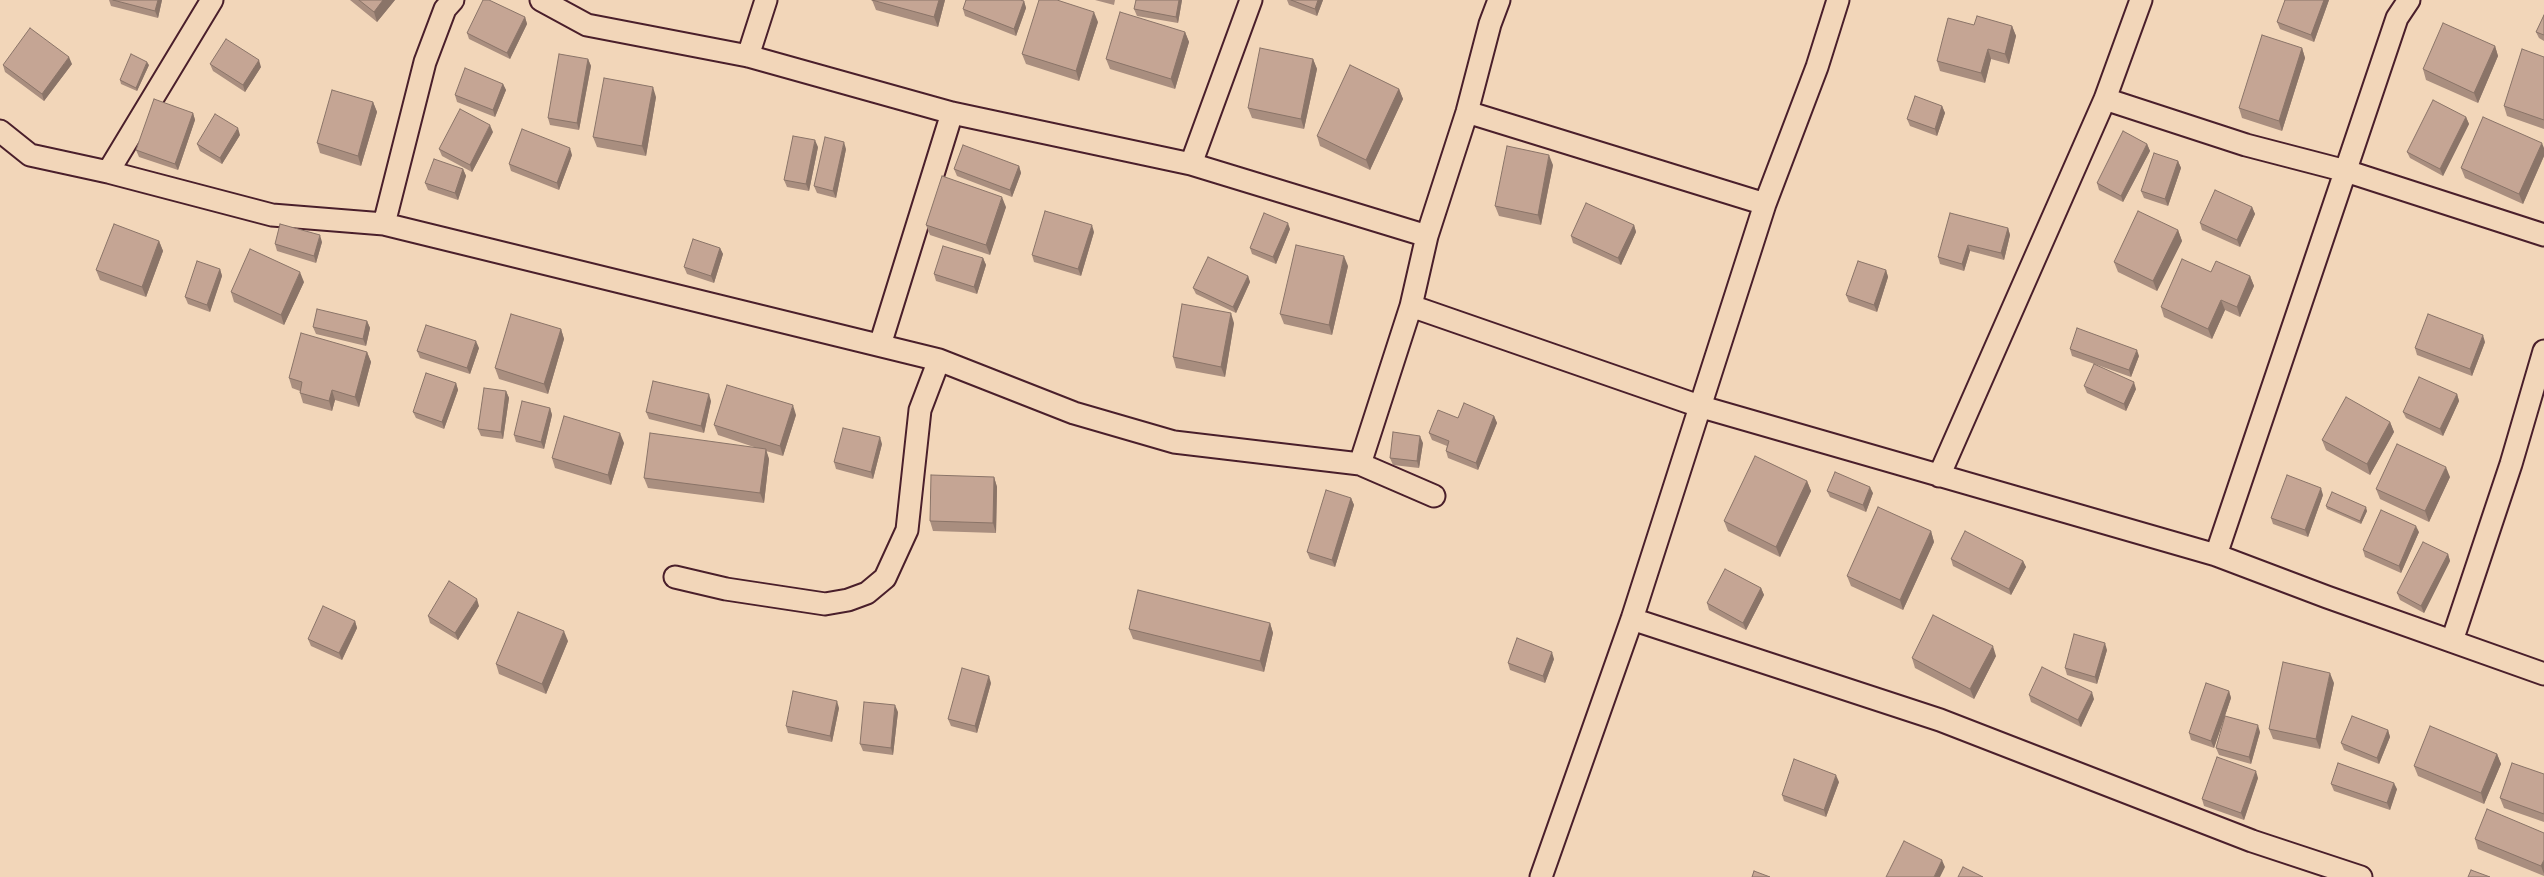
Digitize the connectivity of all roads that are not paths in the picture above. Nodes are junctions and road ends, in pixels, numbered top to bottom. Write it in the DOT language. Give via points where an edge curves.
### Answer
graph roads {
  1 [pos="212,0"];
  2 [pos="452,0"];
  3 [pos="541,0"];
  4 [pos="766,0"];
  5 [pos="1251,0"];
  6 [pos="1500,0"];
  7 [pos="1838,0"];
  8 [pos="2141,0"];
  9 [pos="2408,0"];
  10 [pos="748,56"];
  11 [pos="2105,99"];
  12 [pos="1467,112"];
  13 [pos="952,113"];
  14 [pos="0,131"];
  15 [pos="1191,164"];
  16 [pos="2346,171"];
  17 [pos="108,172"];
  18 [pos="1765,204"];
  19 [pos="384,224"];
  20 [pos="2544,235"];
  21 [pos="1427,236"];
  22 [pos="1410,306"];
  23 [pos="880,345"];
  24 [pos="2544,351"];
  25 [pos="939,360"];
  26 [pos="1702,408"];
  27 [pos="1360,464"];
  28 [pos="1939,476"];
  29 [pos="1434,496"];
  30 [pos="2216,555"];
  31 [pos="675,577"];
  32 [pos="1632,619"];
  33 [pos="2452,641"];
  34 [pos="2544,674"];
  35 [pos="1541,877"];
  36 [pos="2361,877"];
  1 -- 17 [label="street"];
  2 -- 19 [label="street" via="445,9 425,62"];
  3 -- 10 [label="street" via="587,25"];
  4 -- 10 [label="street"];
  5 -- 15 [label="street"];
  6 -- 12 [label="street" via="1490,24"];
  7 -- 18 [label="street" via="1817,67"];
  8 -- 11 [label="street"];
  9 -- 16 [label="street" via="2397,18"];
  10 -- 13 [label="street"];
  11 -- 16 [label="street" via="2246,145"];
  11 -- 28 [label="street"];
  12 -- 18 [label="street"];
  12 -- 21 [label="street"];
  13 -- 15 [label="street"];
  13 -- 23 [label="street"];
  14 -- 17 [label="street" via="30,155"];
  15 -- 21 [label="street"];
  16 -- 20 [label="street"];
  16 -- 30 [label="street"];
  17 -- 19 [label="street" via="272,215"];
  18 -- 26 [label="street"];
  19 -- 23 [label="street"];
  21 -- 22 [label="street"];
  22 -- 26 [label="street"];
  22 -- 27 [label="street"];
  23 -- 25 [label="street"];
  24 -- 33 [label="street"];
  25 -- 27 [label="street" via="1074,413 1174,442"];
  25 -- 31 [label="street" via="920,410 907,530 886,578 867,593 825,604 726,589"];
  26 -- 28 [label="street"];
  26 -- 32 [label="street"];
  27 -- 29 [label="street"];
  28 -- 30 [label="street"];
  30 -- 33 [label="street"];
  32 -- 35 [label="street"];
  32 -- 36 [label="street" via="1940,720 2252,841"];
  33 -- 34 [label="street"];
}
